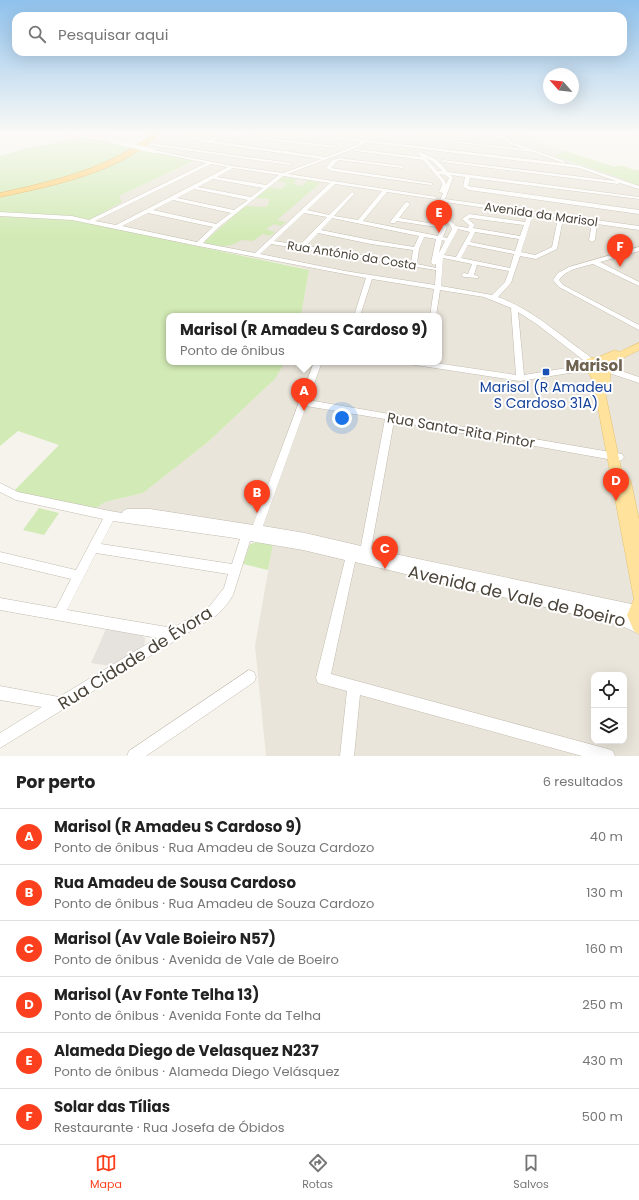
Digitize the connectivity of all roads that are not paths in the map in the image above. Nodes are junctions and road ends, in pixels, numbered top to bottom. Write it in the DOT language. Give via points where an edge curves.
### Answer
graph roads {
  1 [pos="96,167"];
  2 [pos="201,167"];
  3 [pos="232,167"];
  4 [pos="234,167"];
  5 [pos="290,167"];
  6 [pos="301,167"];
  7 [pos="329,167"];
  8 [pos="402,167"];
  9 [pos="432,167"];
  10 [pos="441,167"];
  11 [pos="480,167"];
  12 [pos="490,167"];
  13 [pos="583,167"];
  14 [pos="436,172"];
  15 [pos="448,174"];
  16 [pos="282,175"];
  17 [pos="374,176"];
  18 [pos="468,176"];
  19 [pos="212,177"];
  20 [pos="476,177"];
  21 [pos="565,177"];
  22 [pos="410,181"];
  23 [pos="333,183"];
  24 [pos="432,184"];
  25 [pos="523,184"];
  26 [pos="618,184"];
  27 [pos="192,187"];
  28 [pos="267,187"];
  29 [pos="158,188"];
  30 [pos="365,188"];
  31 [pos="639,188"];
  32 [pos="564,189"];
  33 [pos="165,190"];
  34 [pos="385,191"];
  35 [pos="172,192"];
  36 [pos="0,193"];
  37 [pos="179,194"];
  38 [pos="352,194"];
  39 [pos="606,194"];
  40 [pos="520,196"];
  41 [pos="171,198"];
  42 [pos="639,198"];
  43 [pos="252,199"];
  44 [pos="440,199"];
  45 [pos="407,204"];
  46 [pos="608,208"];
  47 [pos="148,211"];
  48 [pos="303,211"];
  49 [pos="235,212"];
  50 [pos="531,212"];
  51 [pos="639,212"];
  52 [pos="0,214"];
  53 [pos="331,217"];
  54 [pos="562,217"];
  55 [pos="396,219"];
  56 [pos="89,222"];
  57 [pos="360,222"];
  58 [pos="595,222"];
  59 [pos="527,224"];
  60 [pos="217,226"];
  61 [pos="434,226"];
  62 [pos="117,227"];
  63 [pos="454,227"];
  64 [pos="388,228"];
  65 [pos="639,228"];
  66 [pos="471,230"];
  67 [pos="317,231"];
  68 [pos="422,235"];
  69 [pos="439,238"];
  70 [pos="522,238"];
  71 [pos="449,240"];
  72 [pos="592,240"];
  73 [pos="270,242"];
  74 [pos="466,243"];
  75 [pos="198,244"];
  76 [pos="302,247"];
  77 [pos="416,249"];
  78 [pos="639,249"];
  79 [pos="517,253"];
  80 [pos="256,255"];
  81 [pos="440,256"];
  82 [pos="458,259"];
  83 [pos="592,261"];
  84 [pos="475,262"];
  85 [pos="414,266"];
  86 [pos="434,269"];
  87 [pos="512,270"];
  88 [pos="370,276"];
  89 [pos="470,276"];
  90 [pos="639,284"];
  91 [pos="435,286"];
  92 [pos="494,297"];
  93 [pos="514,306"];
  94 [pos="358,313"];
  95 [pos="433,313"];
  96 [pos="639,328"];
  97 [pos="639,340"];
  98 [pos="639,346"];
  99 [pos="317,365"];
  100 [pos="439,365"];
  101 [pos="598,366"];
  102 [pos="520,378"];
  103 [pos="639,380"];
  104 [pos="302,402"];
  105 [pos="390,417"];
  106 [pos="616,456"];
  107 [pos="0,488"];
  108 [pos="631,513"];
  109 [pos="110,516"];
  110 [pos="251,532"];
  111 [pos="94,548"];
  112 [pos="639,553"];
  113 [pos="358,555"];
  114 [pos="0,557"];
  115 [pos="236,570"];
  116 [pos="79,576"];
  117 [pos="0,604"];
  118 [pos="638,605"];
  119 [pos="58,614"];
  120 [pos="639,627"];
  121 [pos="175,635"];
  122 [pos="249,677"];
  123 [pos="354,686"];
  124 [pos="0,693"];
  125 [pos="60,704"];
  126 [pos="0,741"];
  127 [pos="134,756"];
  128 [pos="347,756"];
  129 [pos="608,756"];
  1 -- 36 [label="highway" via="46,184"];
  2 -- 29 [label="street"];
  3 -- 19 [label="street"];
  4 -- 16 [label="street, Avenida da Marisol"];
  5 -- 16 [label="street"];
  6 -- 16 [label="street"];
  7 -- 17 [label="street" via="332,170"];
  8 -- 22 [label="street" via="411,178"];
  9 -- 14 [label="street"];
  10 -- 15 [label="street"];
  11 -- 20 [label="street"];
  12 -- 21 [label="street"];
  13 -- 31 [label="street"];
  14 -- 15 [label="street"];
  14 -- 44 [label="street" via="444,183"];
  15 -- 18 [label="street"];
  15 -- 44 [label="street" via="450,180"];
  16 -- 23 [label="street, Avenida da Marisol"];
  16 -- 28 [label="street"];
  17 -- 22 [label="street"];
  17 -- 30 [label="street"];
  18 -- 20 [label="street"];
  18 -- 40 [label="street" via="465,186 467,188"];
  19 -- 27 [label="street"];
  19 -- 28 [label="street"];
  20 -- 25 [label="street"];
  21 -- 26 [label="street"];
  21 -- 32 [label="street"];
  22 -- 24 [label="street"];
  23 -- 30 [label="street, Avenida da Marisol"];
  23 -- 48 [label="street"];
  25 -- 32 [label="street"];
  25 -- 40 [label="street"];
  27 -- 37 [label="street"];
  27 -- 43 [label="street"];
  28 -- 43 [label="street"];
  29 -- 33 [label="street"];
  29 -- 56 [label="street"];
  30 -- 34 [label="street, Avenida da Marisol"];
  32 -- 39 [label="street"];
  34 -- 44 [label="street, Avenida da Marisol"];
  34 -- 57 [label="street"];
  35 -- 37 [label="street"];
  37 -- 41 [label="street"];
  38 -- 53 [label="street"];
  39 -- 42 [label="street"];
  39 -- 46 [label="street"];
  40 -- 46 [label="street"];
  41 -- 47 [label="street"];
  41 -- 49 [label="street"];
  43 -- 49 [label="street"];
  44 -- 50 [label="street, Avenida da Marisol"];
  44 -- 63 [label="street" via="438,212"];
  44 -- 69 [label="street" via="432,215 444,227"];
  45 -- 55 [label="street"];
  46 -- 51 [label="street"];
  47 -- 60 [label="street"];
  47 -- 62 [label="street"];
  48 -- 53 [label="street"];
  48 -- 73 [label="street"];
  49 -- 60 [label="street"];
  50 -- 54 [label="street, Avenida da Marisol"];
  50 -- 59 [label="street"];
  52 -- 56 [label="street" via="72,218"];
  53 -- 57 [label="street"];
  53 -- 67 [label="street"];
  54 -- 58 [label="street, Avenida da Marisol"];
  54 -- 79 [label="street" via="555,249 538,257"];
  55 -- 61 [label="street"];
  55 -- 64 [label="street"];
  56 -- 62 [label="street"];
  57 -- 64 [label="street"];
  58 -- 65 [label="street, Avenida da Marisol"];
  58 -- 72 [label="street"];
  59 -- 66 [label="street" via="469,216 465,219 472,225"];
  59 -- 70 [label="street"];
  60 -- 75 [label="street"];
  62 -- 75 [label="street"];
  63 -- 66 [label="street"];
  63 -- 71 [label="street"];
  64 -- 68 [label="street"];
  66 -- 70 [label="street"];
  66 -- 74 [label="street"];
  67 -- 76 [label="street"];
  67 -- 77 [label="street"];
  68 -- 69 [label="street"];
  68 -- 77 [label="street"];
  69 -- 71 [label="street"];
  69 -- 86 [label="street"];
  70 -- 79 [label="street"];
  71 -- 81 [label="street"];
  73 -- 76 [label="street, Rua António da Costa"];
  73 -- 80 [label="street"];
  74 -- 79 [label="street"];
  74 -- 82 [label="street"];
  75 -- 80 [label="street"];
  76 -- 85 [label="street, Rua António da Costa"];
  77 -- 85 [label="street"];
  78 -- 83 [label="street"];
  79 -- 87 [label="street"];
  80 -- 88 [label="street"];
  81 -- 82 [label="street"];
  81 -- 91 [label="street"];
  82 -- 84 [label="street"];
  83 -- 90 [label="street"];
  83 -- 96 [label="street" via="571,268 560,274 556,280 562,286"];
  84 -- 87 [label="street"];
  84 -- 89 [label="street"];
  85 -- 86 [label="street, Rua António da Costa"];
  86 -- 91 [label="street"];
  87 -- 92 [label="street" via="507,285"];
  88 -- 91 [label="street"];
  88 -- 94 [label="street"];
  91 -- 92 [label="street"];
  91 -- 95 [label="street"];
  92 -- 93 [label="street"];
  93 -- 101 [label="street"];
  93 -- 102 [label="street"];
  97 -- 101 [label="main road" via="606,358"];
  98 -- 101 [label="main road"];
  99 -- 104 [label="street, Rua Cidade de Évora"];
  100 -- 102 [label="street"];
  101 -- 102 [label="street"];
  101 -- 103 [label="street"];
  101 -- 106 [label="main road" via="598,381"];
  104 -- 105 [label="street, Rua Santa-Rita Pintor"];
  104 -- 110 [label="street, Rua Cidade de Évora"];
  105 -- 106 [label="street, Rua Santa-Rita Pintor"];
  105 -- 113 [label="street"];
  106 -- 108 [label="main road"];
  107 -- 109 [label="street, Avenida de Vale de Boeiro" via="16,496"];
  108 -- 112 [label="main road"];
  108 -- 118 [label="main road"];
  109 -- 110 [label="street, Avenida de Vale de Boeiro"];
  109 -- 111 [label="street"];
  110 -- 113 [label="street, Avenida de Vale de Boeiro"];
  110 -- 115 [label="street, Rua Cidade de Évora"];
  111 -- 115 [label="street"];
  111 -- 116 [label="street"];
  113 -- 118 [label="street, Avenida de Vale de Boeiro"];
  113 -- 120 [label="street, Avenida de Vale de Boeiro" via="622,619"];
  113 -- 123 [label="street" via="323,678"];
  114 -- 116 [label="street"];
  115 -- 121 [label="street, Rua Cidade de Évora" via="229,591 219,605"];
  116 -- 119 [label="street"];
  117 -- 119 [label="street"];
  118 -- 120 [label="main road" via="635,619"];
  119 -- 121 [label="street"];
  121 -- 125 [label="street, Rua Cidade de Évora"];
  122 -- 127 [label="street"];
  123 -- 128 [label="street"];
  123 -- 129 [label="street"];
  124 -- 125 [label="street"];
  125 -- 126 [label="street, Rua Cidade de Évora"];
}
